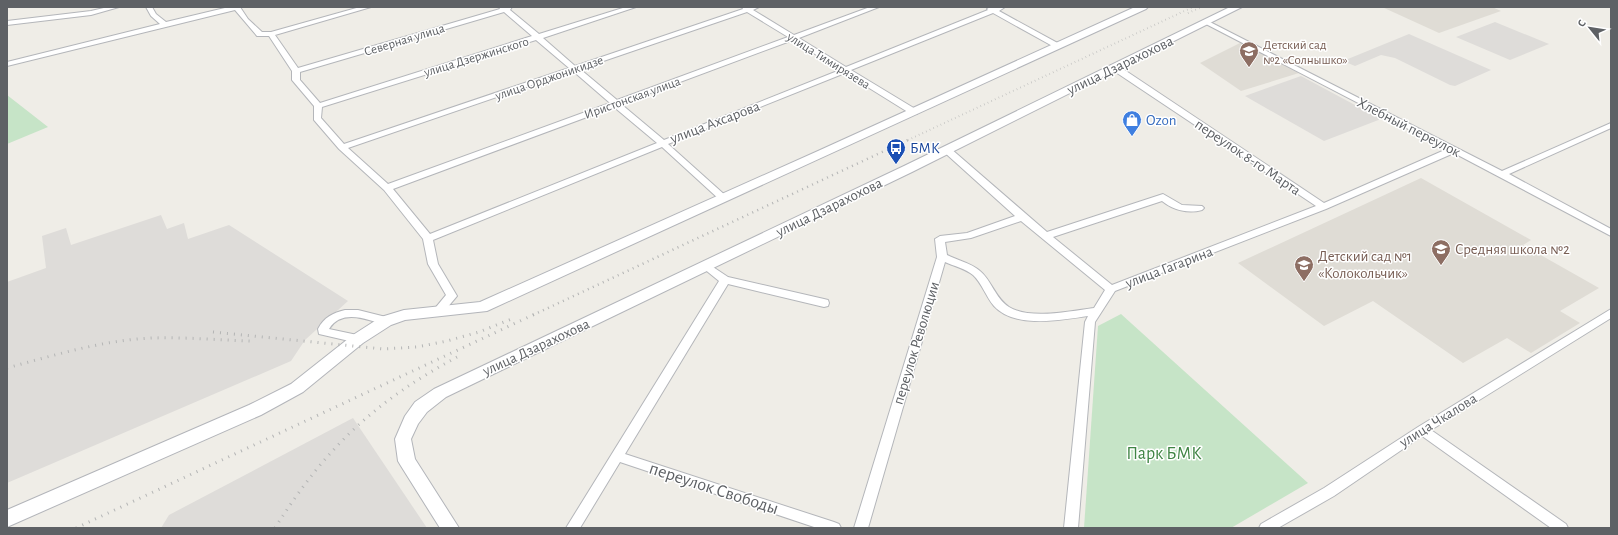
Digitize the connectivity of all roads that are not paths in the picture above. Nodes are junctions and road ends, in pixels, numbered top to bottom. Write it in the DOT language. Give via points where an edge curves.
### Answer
graph roads {
  1 [pos="60,7"];
  2 [pos="116,7"];
  3 [pos="149,7"];
  4 [pos="236,7"];
  5 [pos="368,7"];
  6 [pos="633,7"];
  7 [pos="876,7"];
  8 [pos="1002,7"];
  9 [pos="1143,7"];
  10 [pos="1237,7"];
  11 [pos="506,8"];
  12 [pos="750,8"];
  13 [pos="989,9"];
  14 [pos="55,18"];
  15 [pos="7,22"];
  16 [pos="1206,22"];
  17 [pos="165,25"];
  18 [pos="271,34"];
  19 [pos="537,37"];
  20 [pos="794,38"];
  21 [pos="1058,46"];
  22 [pos="7,64"];
  23 [pos="1114,67"];
  24 [pos="574,68"];
  25 [pos="296,71"];
  26 [pos="847,71"];
  27 [pos="615,103"];
  28 [pos="318,106"];
  29 [pos="914,112"];
  30 [pos="1611,125"];
  31 [pos="662,143"];
  32 [pos="342,146"];
  33 [pos="947,150"];
  34 [pos="1454,150"];
  35 [pos="1502,174"];
  36 [pos="387,188"];
  37 [pos="723,198"];
  38 [pos="1323,207"];
  39 [pos="1199,208"];
  40 [pos="1022,217"];
  41 [pos="1611,233"];
  42 [pos="1045,236"];
  43 [pos="428,238"];
  44 [pos="942,257"];
  45 [pos="707,266"];
  46 [pos="725,280"];
  47 [pos="1111,290"];
  48 [pos="824,303"];
  49 [pos="1097,311"];
  50 [pos="437,312"];
  51 [pos="1611,313"];
  52 [pos="386,321"];
  53 [pos="358,339"];
  54 [pos="1422,430"];
  55 [pos="617,456"];
  56 [pos="7,519"];
  57 [pos="450,528"];
  58 [pos="573,528"];
  59 [pos="834,528"];
  60 [pos="861,528"];
  61 [pos="1071,528"];
  62 [pos="1266,528"];
  63 [pos="1561,528"];
  1 -- 14 [label="street"];
  2 -- 14 [label="street"];
  3 -- 17 [label="street" via="153,15"];
  4 -- 17 [label="street"];
  4 -- 18 [label="street" via="260,34"];
  5 -- 18 [label="street"];
  6 -- 19 [label="street, улица Дзержинского"];
  7 -- 20 [label="street, Иристонская улица"];
  8 -- 13 [label="street, улица Ахсарова"];
  9 -- 21 [label="street"];
  10 -- 16 [label="street, улица Дзарахохова"];
  11 -- 19 [label="street"];
  11 -- 25 [label="street, Северная улица"];
  12 -- 20 [label="street, улица Тимирязева"];
  12 -- 24 [label="street, улица Орджоникидзе"];
  13 -- 21 [label="street"];
  13 -- 26 [label="street, улица Ахсарова"];
  14 -- 15 [label="street"];
  16 -- 23 [label="street, улица Дзарахохова"];
  16 -- 34 [label="street, Хлебный переулок"];
  17 -- 22 [label="street"];
  18 -- 25 [label="street"];
  19 -- 24 [label="street"];
  19 -- 28 [label="street, улица Дзержинского"];
  20 -- 26 [label="street, улица Тимирязева"];
  20 -- 27 [label="street, Иристонская улица"];
  21 -- 29 [label="street"];
  23 -- 33 [label="street, улица Дзарахохова"];
  23 -- 38 [label="street, переулок 8-го Марта"];
  24 -- 27 [label="street"];
  24 -- 32 [label="street, улица Орджоникидзе"];
  25 -- 28 [label="street" via="296,80"];
  26 -- 29 [label="street, улица Тимирязева"];
  26 -- 31 [label="street, улица Ахсарова"];
  27 -- 31 [label="street"];
  27 -- 36 [label="street, Иристонская улица"];
  28 -- 32 [label="street" via="317,118"];
  29 -- 37 [label="street"];
  30 -- 35 [label="street"];
  31 -- 37 [label="street"];
  31 -- 43 [label="street, улица Ахсарова"];
  32 -- 36 [label="street"];
  33 -- 40 [label="street"];
  33 -- 45 [label="street, улица Дзарахохова"];
  34 -- 35 [label="street, Хлебный переулок"];
  34 -- 38 [label="street, улица Гагарина"];
  35 -- 41 [label="street, Хлебный переулок"];
  36 -- 43 [label="street"];
  37 -- 50 [label="street" via="482,307"];
  38 -- 47 [label="street, улица Гагарина"];
  39 -- 42 [label="street" via="1191,210 1170,204 1162,197"];
  40 -- 42 [label="street"];
  40 -- 44 [label="street, переулок Революции" via="968,236 940,239"];
  42 -- 47 [label="street"];
  43 -- 50 [label="street" via="433,264 452,296"];
  44 -- 49 [label="street" via="977,272 992,296 1005,309 1019,314 1050,317"];
  44 -- 60 [label="street, переулок Революции"];
  45 -- 46 [label="street"];
  45 -- 57 [label="street, улица Дзарахохова" via="440,393 421,408 411,421 403,439 407,461"];
  46 -- 48 [label="street"];
  46 -- 55 [label="street"];
  47 -- 49 [label="street, улица Гагарина"];
  49 -- 61 [label="street, улица Гагарина" via="1090,322"];
  50 -- 52 [label="street"];
  51 -- 54 [label="street, улица Чкалова"];
  52 -- 53 [label="street"];
  52 -- 53 [label="street" via="347,312 338,314 325,324 323,331"];
  53 -- 56 [label="street" via="297,388 255,410"];
  54 -- 62 [label="street, улица Чкалова" via="1329,492"];
  54 -- 63 [label="street"];
  55 -- 58 [label="street"];
  55 -- 59 [label="street, переулок Свободы"];
}
